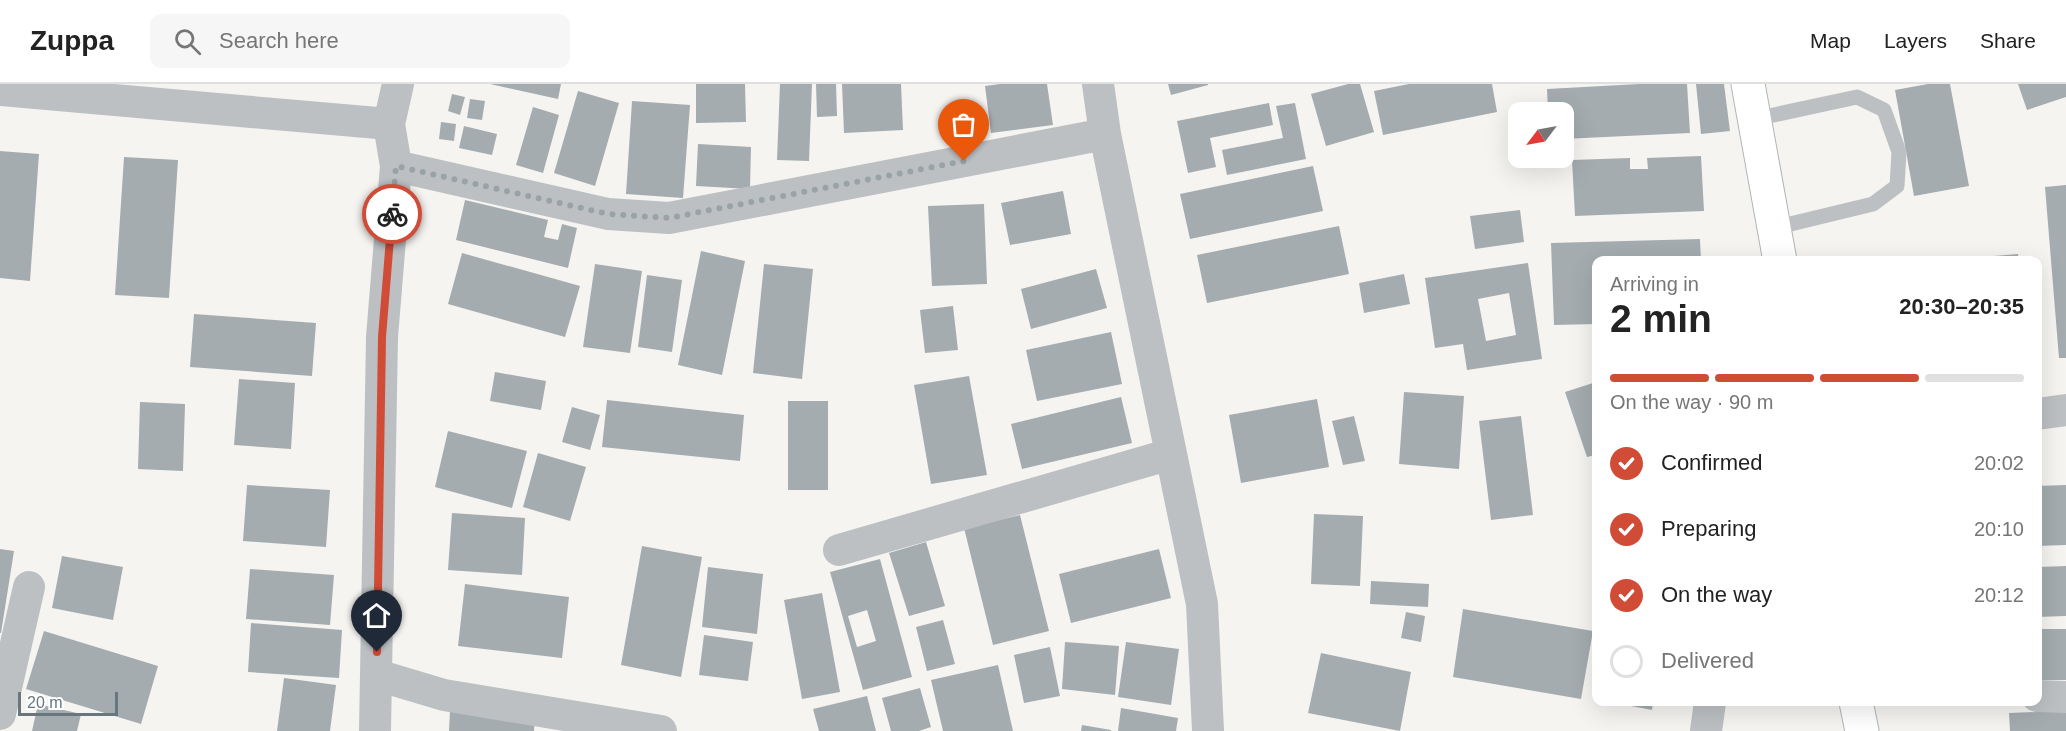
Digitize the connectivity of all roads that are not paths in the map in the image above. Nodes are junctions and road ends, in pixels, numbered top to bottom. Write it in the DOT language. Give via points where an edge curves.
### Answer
graph roads {
  1 [pos="398,84"];
  2 [pos="1098,84"];
  3 [pos="1748,84"];
  4 [pos="0,90"];
  5 [pos="1755,119"];
  6 [pos="389,124"];
  7 [pos="1105,134"];
  8 [pos="396,166"];
  9 [pos="1774,228"];
  10 [pos="1779,256"];
  11 [pos="2066,410"];
  12 [pos="2042,413"];
  13 [pos="1171,454"];
  14 [pos="839,550"];
  15 [pos="29,587"];
  16 [pos="377,675"];
  17 [pos="2042,696"];
  18 [pos="2066,697"];
  19 [pos="1709,706"];
  20 [pos="1857,706"];
  21 [pos="0,714"];
  22 [pos="375,731"];
  23 [pos="661,731"];
  24 [pos="1208,731"];
  25 [pos="1706,731"];
  26 [pos="1862,731"];
  1 -- 6 [label="street"];
  2 -- 7 [label="street"];
  3 -- 5 [label="street"];
  4 -- 6 [label="street"];
  5 -- 9 [label="street"];
  5 -- 9 [label="lane" via="1857,97 1884,110 1899,152 1897,186 1873,204"];
  6 -- 8 [label="street"];
  7 -- 8 [label="street" via="669,218 608,214"];
  7 -- 13 [label="street"];
  8 -- 16 [label="street" via="382,337"];
  9 -- 10 [label="street"];
  11 -- 12 [label="street"];
  13 -- 14 [label="street"];
  13 -- 24 [label="street" via="1202,603"];
  15 -- 21 [label="street"];
  16 -- 22 [label="street"];
  16 -- 23 [label="street" via="444,695"];
  17 -- 18 [label="street"];
  19 -- 25 [label="street"];
  20 -- 26 [label="street"];
}
